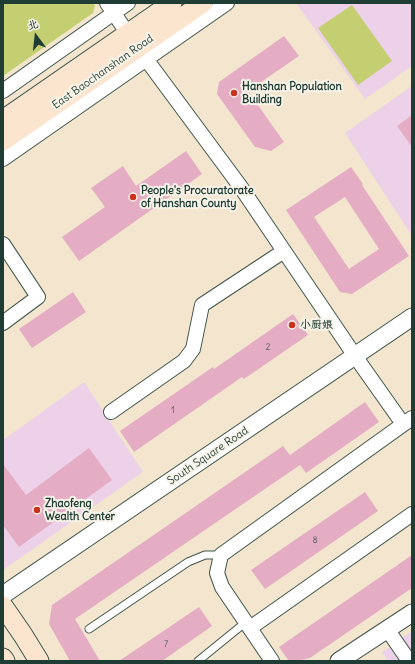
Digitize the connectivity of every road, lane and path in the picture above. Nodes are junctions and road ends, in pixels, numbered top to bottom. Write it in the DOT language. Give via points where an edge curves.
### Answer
graph roads {
  1 [pos="128,3"];
  2 [pos="172,3"];
  3 [pos="203,3"];
  4 [pos="227,3"];
  5 [pos="111,8"];
  6 [pos="128,34"];
  7 [pos="146,59"];
  8 [pos="3,90"];
  9 [pos="3,120"];
  10 [pos="3,141"];
  11 [pos="3,159"];
  12 [pos="3,244"];
  13 [pos="284,251"];
  14 [pos="412,317"];
  15 [pos="3,323"];
  16 [pos="355,356"];
  17 [pos="112,412"];
  18 [pos="408,421"];
  19 [pos="412,514"];
  20 [pos="221,555"];
  21 [pos="3,595"];
  22 [pos="3,606"];
  23 [pos="412,613"];
  24 [pos="248,625"];
  25 [pos="89,629"];
  26 [pos="388,629"];
  27 [pos="39,661"];
  28 [pos="198,661"];
  29 [pos="272,661"];
  30 [pos="339,661"];
  31 [pos="409,661"];
  1 -- 5 [label="street"];
  2 -- 6 [label="main road, East Baochanshan Road"];
  3 -- 10 [label="main road, East Baochanshan Road"];
  4 -- 7 [label="street"];
  5 -- 6 [label="street"];
  5 -- 8 [label="street"];
  6 -- 9 [label="main road, East Baochanshan Road"];
  7 -- 11 [label="street"];
  7 -- 13 [label="street" via="240,186"];
  12 -- 15 [label="street" via="38,297"];
  13 -- 16 [label="street"];
  13 -- 17 [label="street" via="202,305 193,349 184,361"];
  14 -- 16 [label="street, South Square Road"];
  16 -- 18 [label="street"];
  16 -- 21 [label="street, South Square Road"];
  18 -- 20 [label="street"];
  19 -- 24 [label="street"];
  20 -- 24 [label="street" via="217,573 222,587"];
  20 -- 25 [label="lane" via="205,555 188,562"];
  22 -- 27 [label="main road"];
  23 -- 26 [label="street"];
  24 -- 28 [label="lane"];
  24 -- 29 [label="street"];
  26 -- 30 [label="street"];
  26 -- 31 [label="street"];
}
